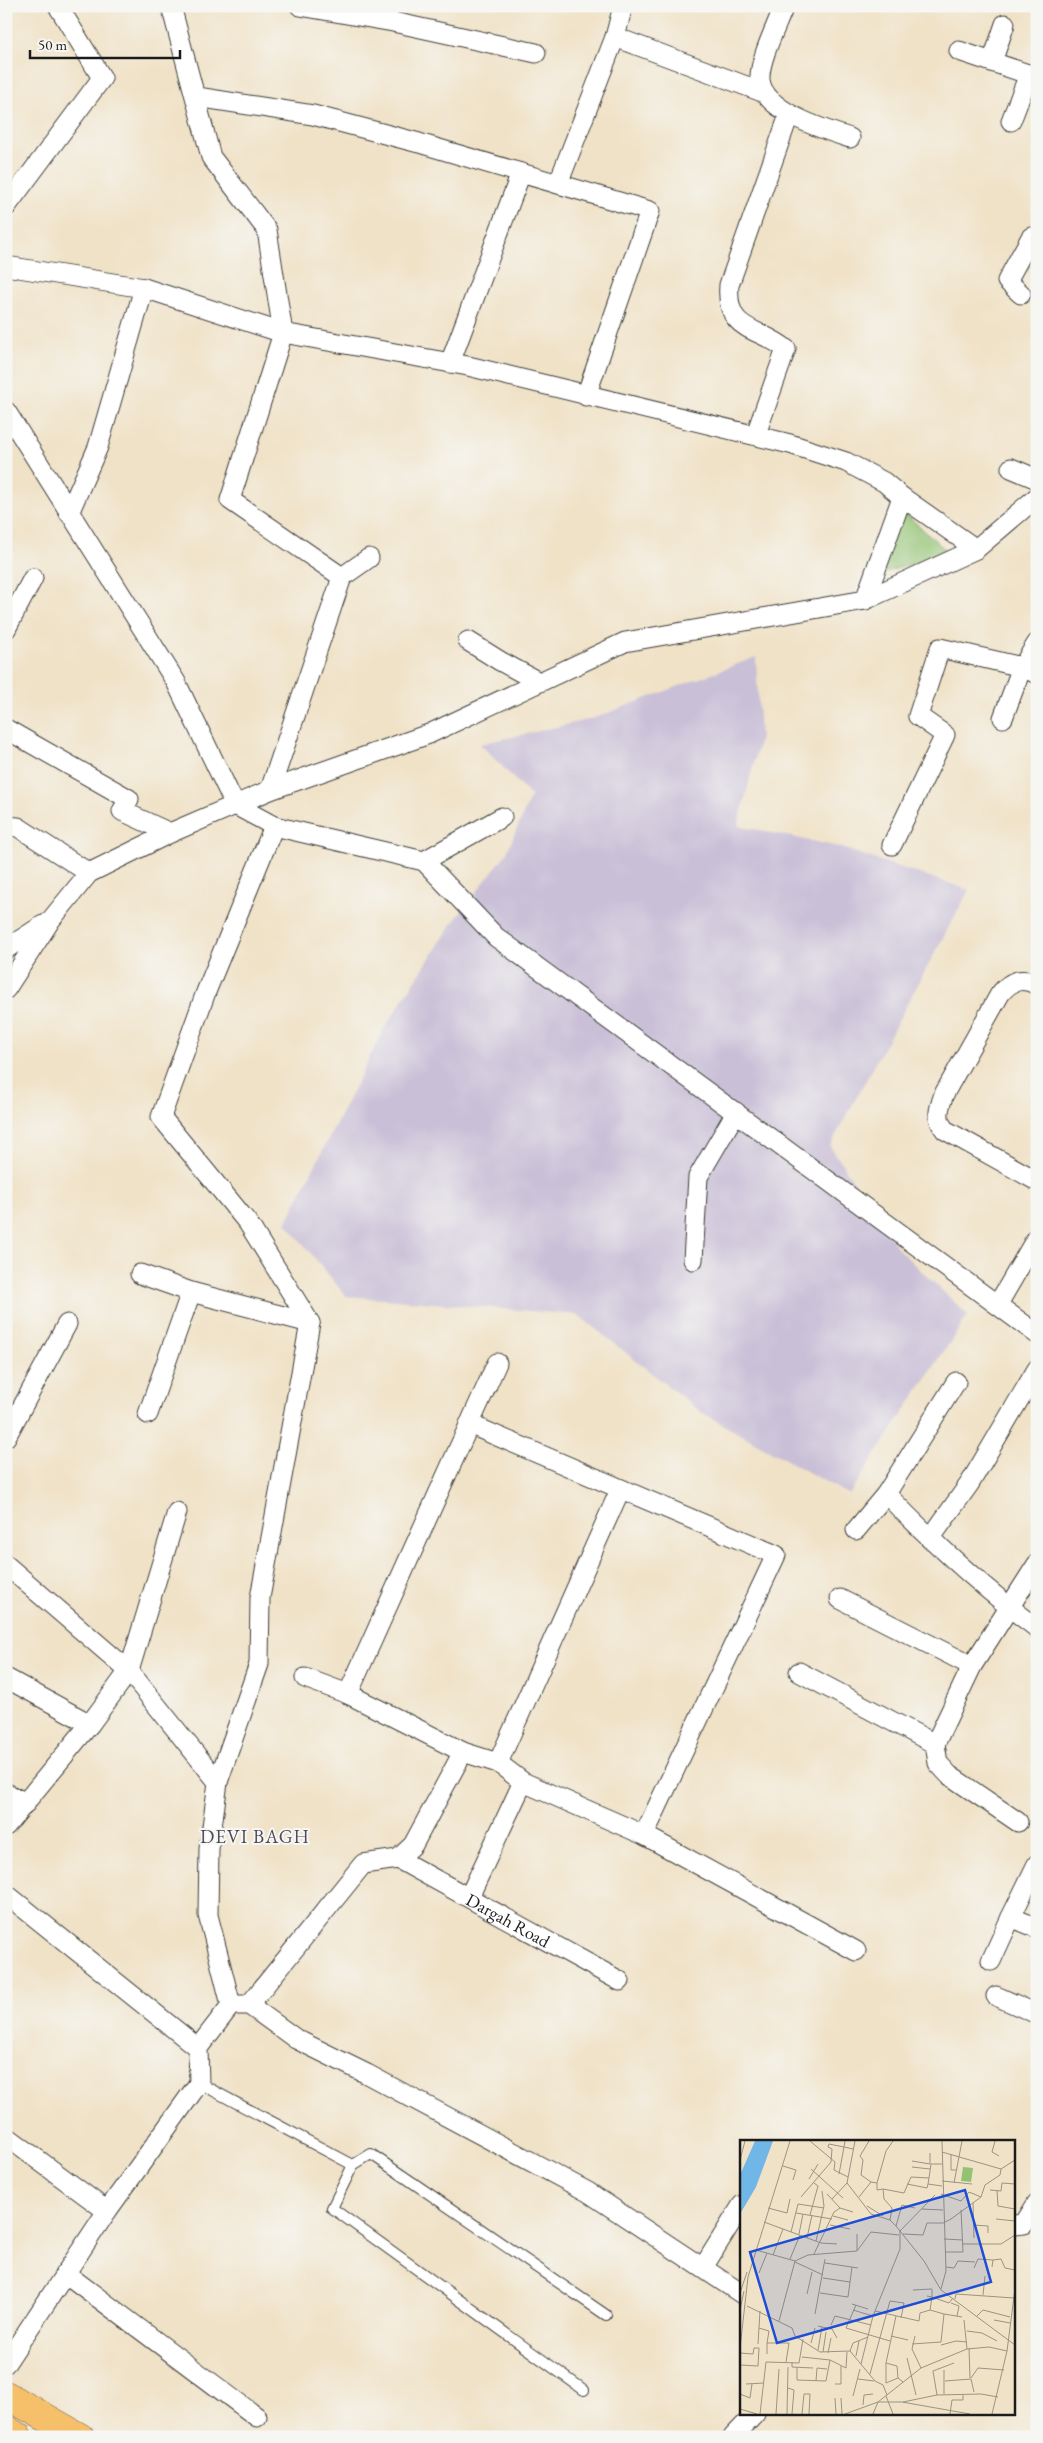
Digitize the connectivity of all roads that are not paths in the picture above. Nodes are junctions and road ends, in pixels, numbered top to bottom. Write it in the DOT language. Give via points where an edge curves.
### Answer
graph roads {
  1 [pos="58,6"];
  2 [pos="171,6"];
  3 [pos="300,6"];
  4 [pos="623,6"];
  5 [pos="784,6"];
  6 [pos="395,14"];
  7 [pos="1005,24"];
  8 [pos="615,37"];
  9 [pos="959,51"];
  10 [pos="536,53"];
  11 [pos="992,62"];
  12 [pos="1033,76"];
  13 [pos="765,93"];
  14 [pos="197,97"];
  15 [pos="789,115"];
  16 [pos="1011,121"];
  17 [pos="850,138"];
  18 [pos="521,173"];
  19 [pos="558,184"];
  20 [pos="6,207"];
  21 [pos="1037,239"];
  22 [pos="6,266"];
  23 [pos="144,288"];
  24 [pos="1021,294"];
  25 [pos="283,333"];
  26 [pos="450,363"];
  27 [pos="586,396"];
  28 [pos="6,411"];
  29 [pos="756,434"];
  30 [pos="1011,468"];
  31 [pos="1037,479"];
  32 [pos="1037,497"];
  33 [pos="902,498"];
  34 [pos="69,514"];
  35 [pos="976,549"];
  36 [pos="369,558"];
  37 [pos="342,577"];
  38 [pos="33,578"];
  39 [pos="865,600"];
  40 [pos="6,628"];
  41 [pos="468,641"];
  42 [pos="1037,644"];
  43 [pos="1029,671"];
  44 [pos="539,682"];
  45 [pos="1003,718"];
  46 [pos="6,729"];
  47 [pos="270,790"];
  48 [pos="235,805"];
  49 [pos="502,816"];
  50 [pos="6,826"];
  51 [pos="274,826"];
  52 [pos="170,833"];
  53 [pos="892,845"];
  54 [pos="424,861"];
  55 [pos="89,873"];
  56 [pos="50,921"];
  57 [pos="6,949"];
  58 [pos="1037,985"];
  59 [pos="6,988"];
  60 [pos="736,1112"];
  61 [pos="1037,1181"];
  62 [pos="1037,1237"];
  63 [pos="693,1260"];
  64 [pos="140,1274"];
  65 [pos="191,1292"];
  66 [pos="998,1304"];
  67 [pos="310,1323"];
  68 [pos="67,1324"];
  69 [pos="1037,1334"];
  70 [pos="497,1363"];
  71 [pos="1037,1369"];
  72 [pos="956,1382"];
  73 [pos="148,1414"];
  74 [pos="469,1424"];
  75 [pos="6,1437"];
  76 [pos="620,1490"];
  77 [pos="886,1494"];
  78 [pos="177,1512"];
  79 [pos="856,1530"];
  80 [pos="930,1539"];
  81 [pos="1037,1564"];
  82 [pos="6,1565"];
  83 [pos="840,1599"];
  84 [pos="1010,1608"];
  85 [pos="1037,1628"];
  86 [pos="972,1666"];
  87 [pos="129,1671"];
  88 [pos="799,1672"];
  89 [pos="6,1678"];
  90 [pos="305,1678"];
  91 [pos="348,1694"];
  92 [pos="90,1724"];
  93 [pos="935,1744"];
  94 [pos="463,1752"];
  95 [pos="498,1763"];
  96 [pos="218,1782"];
  97 [pos="523,1782"];
  98 [pos="6,1792"];
  99 [pos="26,1803"];
  100 [pos="1018,1822"];
  101 [pos="6,1826"];
  102 [pos="644,1835"];
  103 [pos="398,1859"];
  104 [pos="1037,1864"];
  105 [pos="6,1894"];
  106 [pos="469,1898"];
  107 [pos="1011,1917"];
  108 [pos="1037,1928"];
  109 [pos="856,1951"];
  110 [pos="991,1961"];
  111 [pos="620,1981"];
  112 [pos="996,1996"];
  113 [pos="240,2005"];
  114 [pos="1037,2014"];
  115 [pos="198,2048"];
  116 [pos="199,2083"];
  117 [pos="6,2136"];
  118 [pos="353,2165"];
  119 [pos="1037,2203"];
  120 [pos="740,2208"];
  121 [pos="107,2210"];
  122 [pos="1016,2224"];
  123 [pos="704,2266"];
  124 [pos="66,2273"];
  125 [pos="740,2288"];
  126 [pos="606,2315"];
  127 [pos="6,2363"];
  128 [pos="584,2390"];
  129 [pos="6,2394"];
  130 [pos="753,2416"];
  131 [pos="257,2418"];
  132 [pos="80,2437"];
  133 [pos="733,2437"];
  1 -- 20 [label="street" via="102,78"];
  2 -- 14 [label="street"];
  3 -- 6 [label="street"];
  4 -- 8 [label="street"];
  5 -- 13 [label="street" via="761,70 760,81"];
  6 -- 10 [label="street"];
  7 -- 11 [label="street"];
  8 -- 13 [label="street"];
  8 -- 19 [label="street"];
  9 -- 11 [label="street"];
  11 -- 12 [label="street"];
  12 -- 16 [label="street"];
  13 -- 15 [label="street"];
  14 -- 18 [label="street" via="313,115"];
  14 -- 25 [label="street" via="212,157 267,230"];
  15 -- 17 [label="street"];
  15 -- 29 [label="street" via="729,285 730,310 737,321 786,350"];
  18 -- 19 [label="street"];
  18 -- 26 [label="street"];
  19 -- 27 [label="street" via="650,211"];
  21 -- 24 [label="street" via="1031,237 1007,281"];
  22 -- 23 [label="street"];
  23 -- 25 [label="street"];
  23 -- 34 [label="street" via="98,447"];
  25 -- 26 [label="street"];
  25 -- 37 [label="street" via="230,500"];
  26 -- 27 [label="street"];
  27 -- 29 [label="street"];
  28 -- 34 [label="street"];
  29 -- 33 [label="street" via="846,462 884,482"];
  30 -- 31 [label="street"];
  32 -- 35 [label="street"];
  33 -- 35 [label="street"];
  33 -- 39 [label="street"];
  34 -- 48 [label="street" via="176,682"];
  35 -- 39 [label="street"];
  36 -- 37 [label="street"];
  37 -- 47 [label="street"];
  38 -- 40 [label="street"];
  39 -- 44 [label="street" via="624,642"];
  41 -- 44 [label="street"];
  42 -- 43 [label="street"];
  43 -- 45 [label="street"];
  43 -- 53 [label="street" via="940,648 918,716 945,735"];
  44 -- 47 [label="street" via="429,734"];
  46 -- 52 [label="street" via="129,799 122,811"];
  47 -- 48 [label="street"];
  48 -- 51 [label="street"];
  48 -- 52 [label="street"];
  49 -- 54 [label="street"];
  50 -- 55 [label="street" via="18,827"];
  51 -- 54 [label="street"];
  51 -- 67 [label="street" via="206,992 161,1117 248,1223"];
  52 -- 55 [label="street"];
  54 -- 60 [label="street" via="496,937"];
  55 -- 56 [label="street"];
  56 -- 57 [label="street"];
  56 -- 59 [label="street"];
  58 -- 61 [label="street" via="1029,980 1019,980 1004,989 944,1094 938,1111 939,1123 944,1130"];
  60 -- 63 [label="street" via="698,1177"];
  60 -- 66 [label="street"];
  62 -- 66 [label="street"];
  64 -- 65 [label="street"];
  65 -- 67 [label="street"];
  65 -- 73 [label="street"];
  66 -- 69 [label="street"];
  67 -- 96 [label="street" via="260,1598 259,1664"];
  68 -- 75 [label="street"];
  70 -- 74 [label="street"];
  71 -- 80 [label="street" via="970,1482"];
  72 -- 77 [label="street"];
  74 -- 76 [label="street"];
  74 -- 91 [label="street"];
  76 -- 95 [label="street"];
  76 -- 102 [label="street" via="776,1555"];
  77 -- 79 [label="street"];
  77 -- 80 [label="street"];
  78 -- 87 [label="street"];
  80 -- 84 [label="street"];
  81 -- 84 [label="street"];
  82 -- 87 [label="street"];
  83 -- 86 [label="street"];
  84 -- 85 [label="street"];
  84 -- 86 [label="street"];
  86 -- 93 [label="street"];
  87 -- 92 [label="street"];
  87 -- 96 [label="street"];
  88 -- 93 [label="street"];
  89 -- 92 [label="street"];
  90 -- 91 [label="street"];
  91 -- 94 [label="street"];
  92 -- 99 [label="street"];
  93 -- 100 [label="street" via="938,1762 949,1775"];
  94 -- 95 [label="street"];
  94 -- 103 [label="street" via="413,1845"];
  95 -- 97 [label="street"];
  96 -- 113 [label="street" via="209,1849 208,1915"];
  97 -- 102 [label="street"];
  97 -- 106 [label="street"];
  98 -- 99 [label="street"];
  99 -- 101 [label="street"];
  102 -- 109 [label="street"];
  103 -- 106 [label="street, Dargah Road"];
  103 -- 113 [label="street" via="363,1864"];
  104 -- 107 [label="street"];
  105 -- 115 [label="street"];
  106 -- 111 [label="street, Dargah Road"];
  107 -- 108 [label="street"];
  107 -- 110 [label="street"];
  112 -- 114 [label="street"];
  113 -- 115 [label="street"];
  113 -- 123 [label="street" via="296,2039 588,2192"];
  115 -- 116 [label="street"];
  116 -- 118 [label="lane"];
  116 -- 121 [label="street"];
  117 -- 121 [label="street"];
  118 -- 126 [label="lane" via="371,2154"];
  118 -- 128 [label="lane" via="332,2208"];
  119 -- 122 [label="street" via="1024,2224"];
  120 -- 123 [label="street"];
  121 -- 124 [label="street"];
  123 -- 125 [label="street"];
  124 -- 127 [label="street"];
  124 -- 131 [label="street"];
  129 -- 132 [label="highway"];
  130 -- 133 [label="street"];
}
